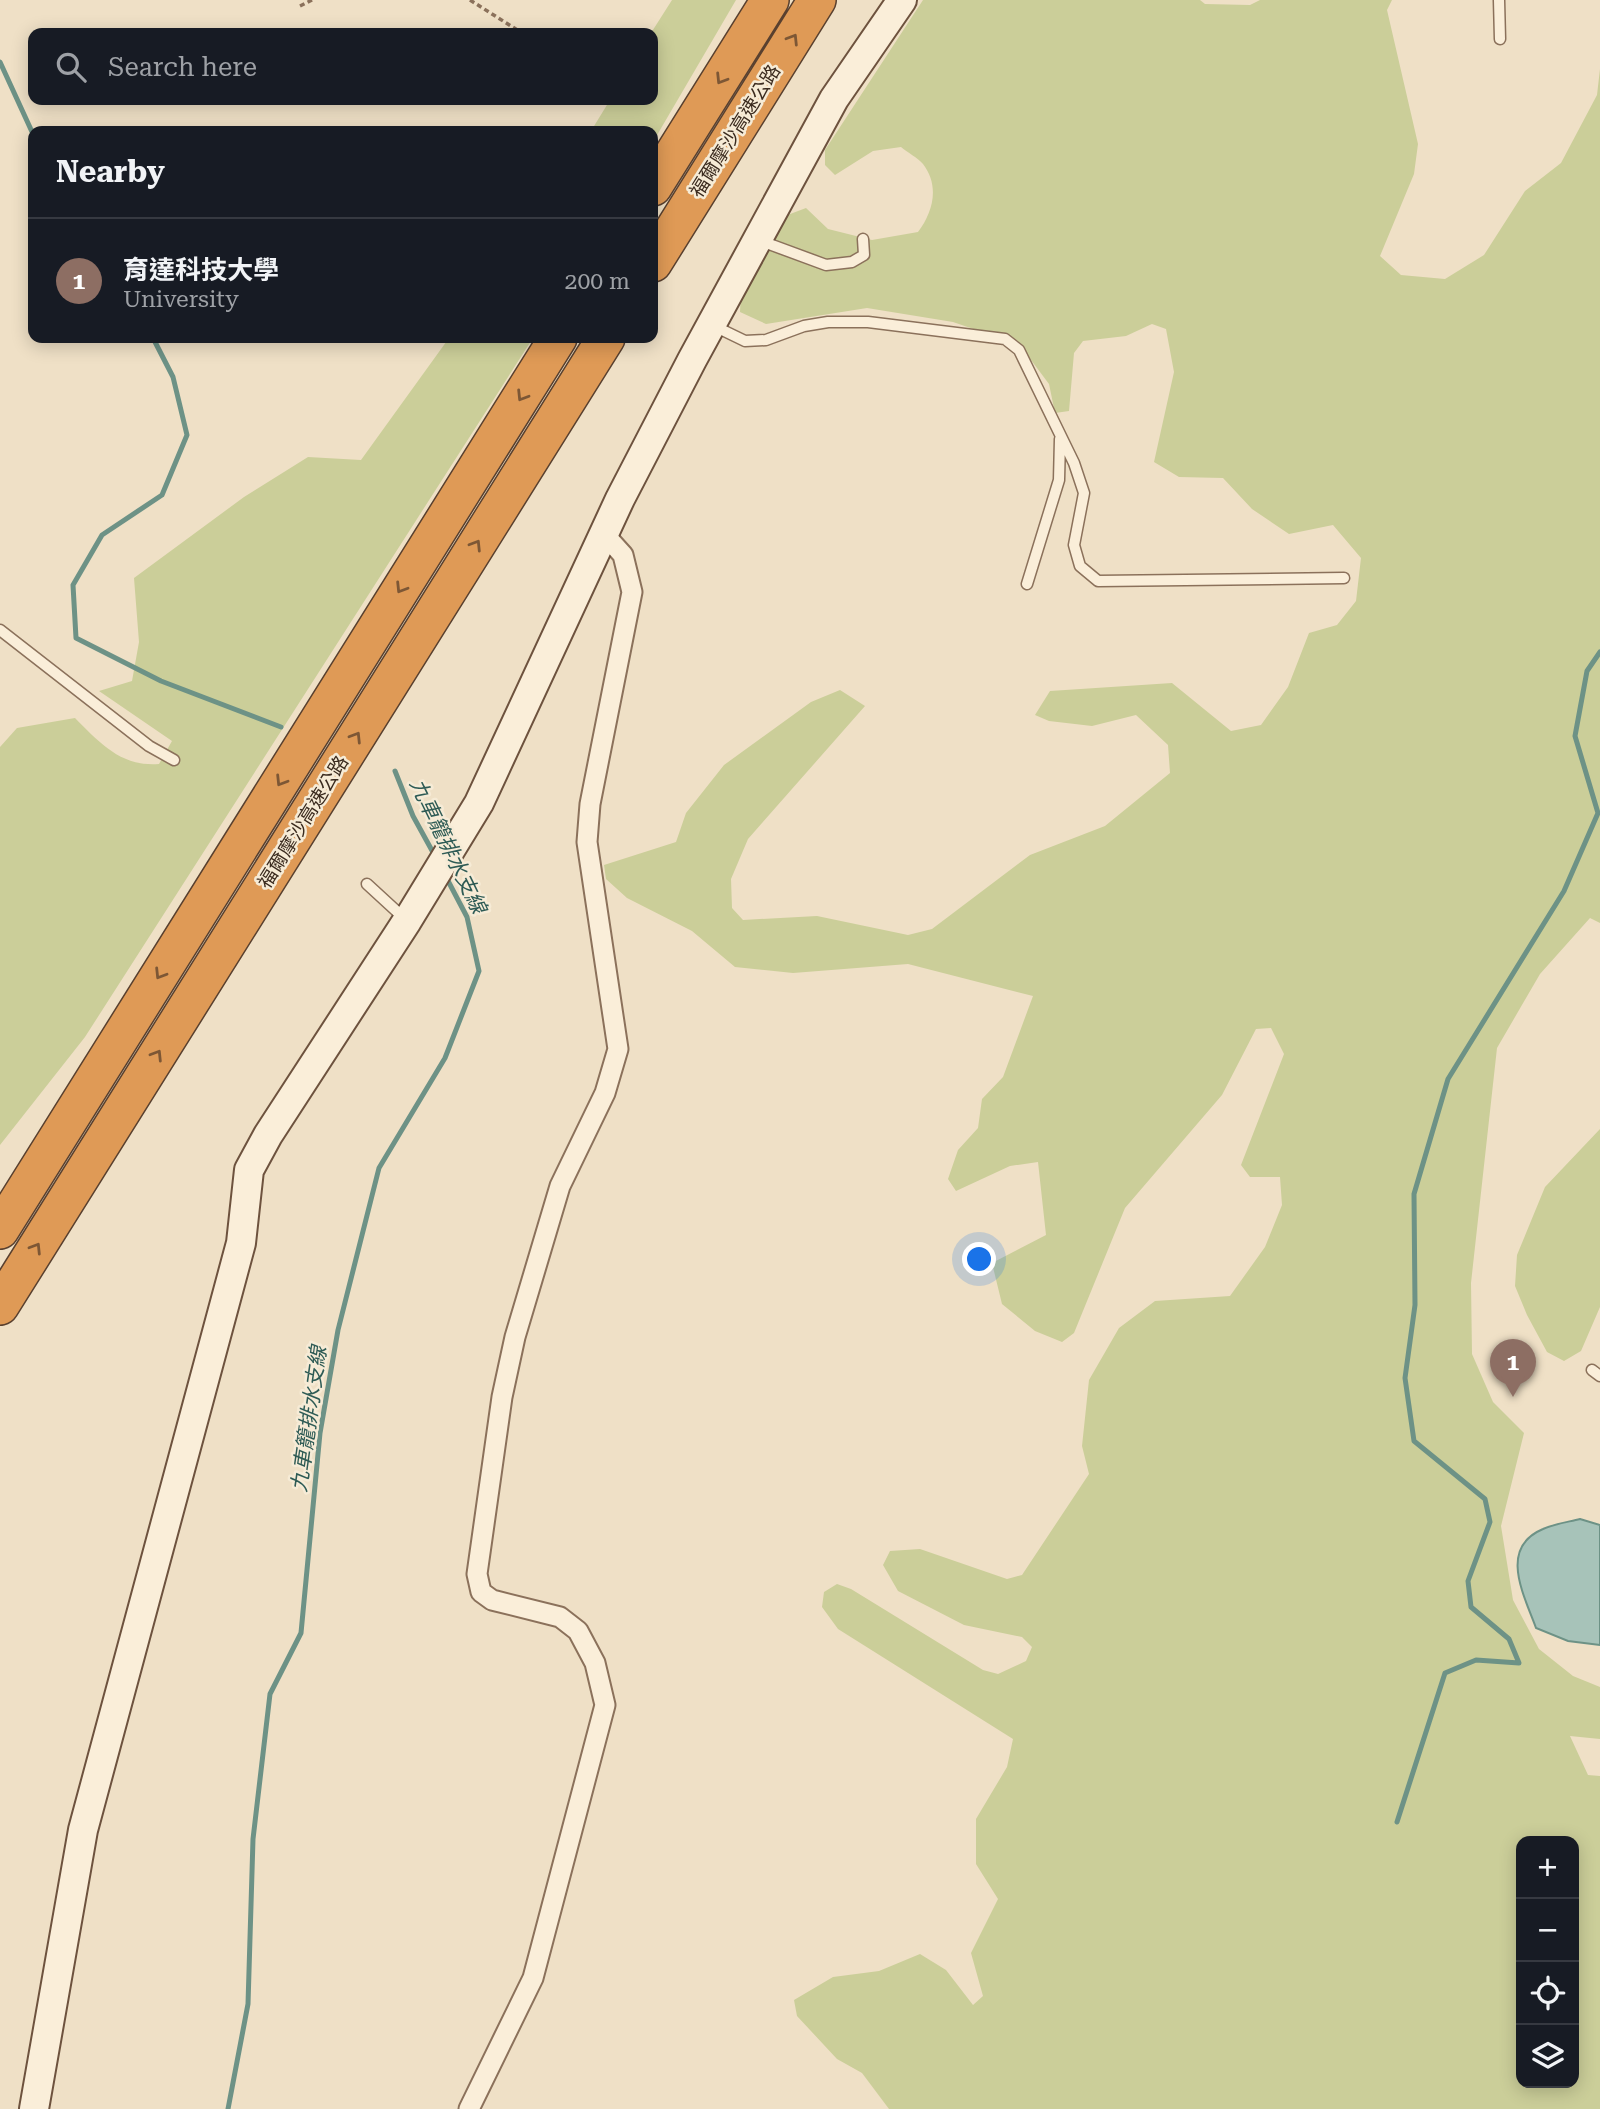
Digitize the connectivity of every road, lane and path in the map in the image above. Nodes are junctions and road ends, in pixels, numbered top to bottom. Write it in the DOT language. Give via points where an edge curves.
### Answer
graph roads {
  1 [pos="312,0"];
  2 [pos="470,0"];
  3 [pos="770,0"];
  4 [pos="817,0"];
  5 [pos="902,0"];
  6 [pos="1499,0"];
  7 [pos="300,6"];
  8 [pos="515,28"];
  9 [pos="1500,39"];
  10 [pos="658,179"];
  11 [pos="863,239"];
  12 [pos="757,240"];
  13 [pos="658,254"];
  14 [pos="711,324"];
  15 [pos="555,343"];
  16 [pos="603,343"];
  17 [pos="1060,435"];
  18 [pos="604,534"];
  19 [pos="1344,578"];
  20 [pos="1027,584"];
  21 [pos="0,630"];
  22 [pos="174,760"];
  23 [pos="367,884"];
  24 [pos="407,921"];
  25 [pos="0,1230"];
  26 [pos="0,1306"];
  27 [pos="34,2109"];
  28 [pos="469,2109"];
  1 -- 7 [label="path"];
  2 -- 8 [label="path"];
  3 -- 10 [label="highway, 福爾摩沙高速公路, one-way"];
  13 -- 4 [label="highway, 福爾摩沙高速公路, one-way"];
  5 -- 12 [label="street" via="834,99"];
  6 -- 9 [label="lane"];
  11 -- 12 [label="lane" via="863,255 852,262 826,265"];
  12 -- 14 [label="street"];
  14 -- 17 [label="lane" via="745,341 766,340 828,322 1004,339 1019,350"];
  14 -- 18 [label="street"];
  15 -- 25 [label="highway, one-way"];
  26 -- 16 [label="highway, 福爾摩沙高速公路, one-way"];
  17 -- 19 [label="lane" via="1084,493 1074,545 1080,566 1098,581"];
  17 -- 20 [label="lane" via="1059,480"];
  18 -- 24 [label="street" via="479,803"];
  18 -- 28 [label="street" via="623,555 632,592 590,804 587,842 618,1049 605,1093 560,1186 515,1338 477,1574 481,1592 492,1600 560,1617 578,1631 595,1663 605,1705 533,1978"];
  21 -- 22 [label="lane" via="149,746"];
  23 -- 24 [label="lane"];
  24 -- 27 [label="street" via="249,1170 241,1243 83,1830"];
}
